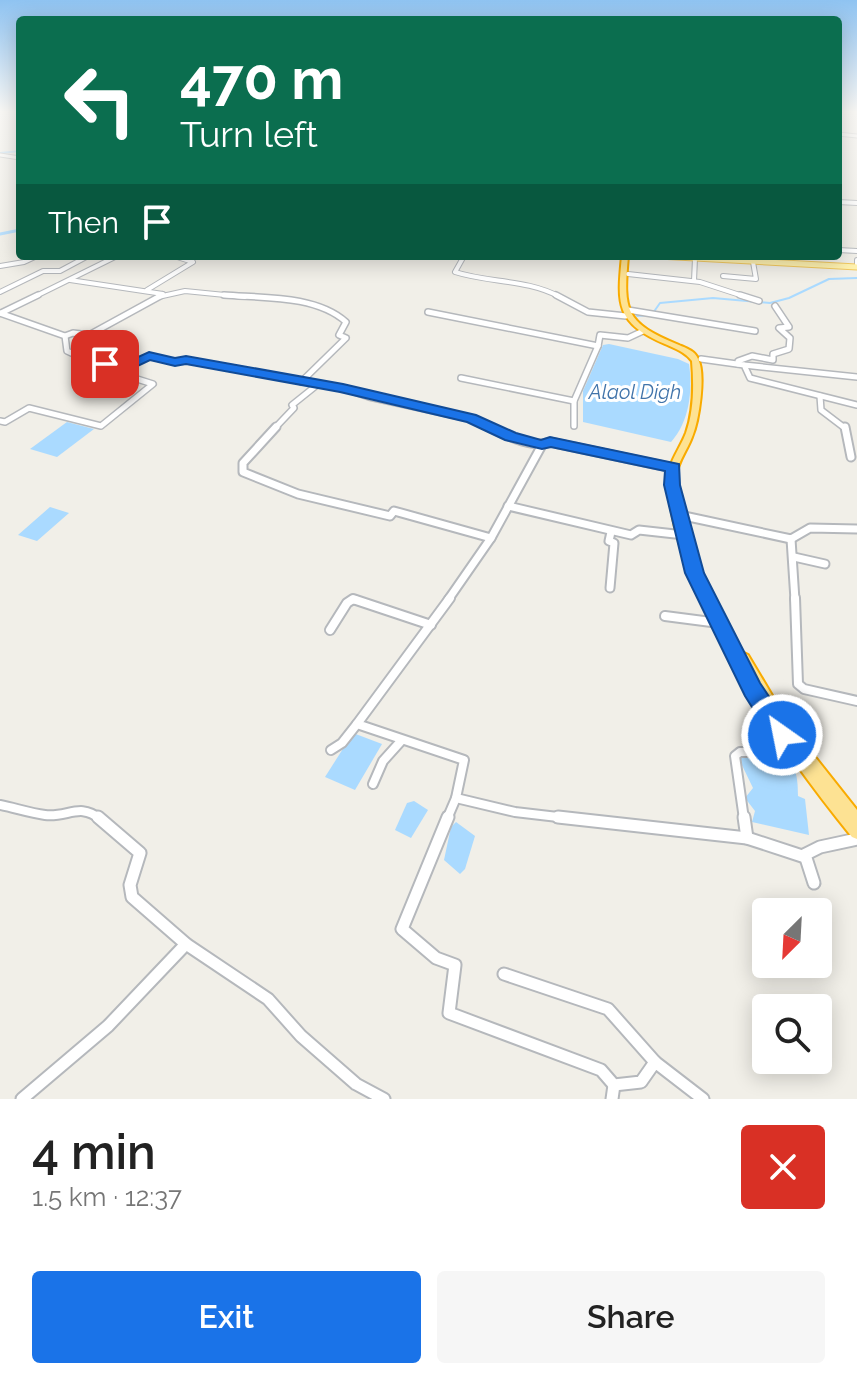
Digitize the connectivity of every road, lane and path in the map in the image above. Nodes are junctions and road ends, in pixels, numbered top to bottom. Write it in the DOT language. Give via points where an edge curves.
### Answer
graph roads {
  1 [pos="28,260"];
  2 [pos="81,260"];
  3 [pos="109,260"];
  4 [pos="187,260"];
  5 [pos="462,260"];
  6 [pos="626,260"];
  7 [pos="695,260"];
  8 [pos="725,260"];
  9 [pos="753,262"];
  10 [pos="857,264"];
  11 [pos="0,266"];
  12 [pos="628,274"];
  13 [pos="723,276"];
  14 [pos="67,280"];
  15 [pos="694,281"];
  16 [pos="719,286"];
  17 [pos="147,290"];
  18 [pos="0,292"];
  19 [pos="163,294"];
  20 [pos="759,301"];
  21 [pos="775,306"];
  22 [pos="428,312"];
  23 [pos="0,313"];
  24 [pos="627,313"];
  25 [pos="643,331"];
  26 [pos="755,331"];
  27 [pos="65,336"];
  28 [pos="598,346"];
  29 [pos="701,359"];
  30 [pos="741,365"];
  31 [pos="125,368"];
  32 [pos="857,377"];
  33 [pos="461,378"];
  34 [pos="301,382"];
  35 [pos="317,385"];
  36 [pos="820,396"];
  37 [pos="574,401"];
  38 [pos="857,405"];
  39 [pos="0,421"];
  40 [pos="574,426"];
  41 [pos="542,445"];
  42 [pos="851,457"];
  43 [pos="673,468"];
  44 [pos="508,506"];
  45 [pos="684,516"];
  46 [pos="857,529"];
  47 [pos="611,532"];
  48 [pos="684,535"];
  49 [pos="491,538"];
  50 [pos="791,539"];
  51 [pos="794,557"];
  52 [pos="825,564"];
  53 [pos="610,588"];
  54 [pos="665,616"];
  55 [pos="719,623"];
  56 [pos="431,625"];
  57 [pos="330,630"];
  58 [pos="857,701"];
  59 [pos="357,724"];
  60 [pos="401,741"];
  61 [pos="331,750"];
  62 [pos="794,752"];
  63 [pos="373,784"];
  64 [pos="456,798"];
  65 [pos="0,805"];
  66 [pos="857,820"];
  67 [pos="857,832"];
  68 [pos="747,838"];
  69 [pos="857,839"];
  70 [pos="805,855"];
  71 [pos="814,883"];
  72 [pos="186,944"];
  73 [pos="504,974"];
  74 [pos="655,1062"];
  75 [pos="613,1092"];
  76 [pos="22,1099"];
  77 [pos="384,1099"];
  78 [pos="703,1099"];
  1 -- 11 [label="street"];
  2 -- 18 [label="street"];
  3 -- 14 [label="street"];
  4 -- 17 [label="street" via="193,262"];
  5 -- 24 [label="street" via="455,272 547,290 588,312"];
  6 -- 24 [label="highway"];
  7 -- 15 [label="street"];
  8 -- 9 [label="main road"];
  8 -- 13 [label="street"];
  9 -- 10 [label="main road"];
  9 -- 13 [label="street" via="756,279"];
  12 -- 15 [label="street"];
  13 -- 16 [label="street"];
  14 -- 17 [label="street"];
  14 -- 23 [label="street"];
  15 -- 16 [label="street"];
  16 -- 20 [label="street"];
  17 -- 19 [label="street"];
  19 -- 27 [label="street" via="89,335"];
  19 -- 34 [label="street" via="185,291 299,302 335,312 346,322 339,335 346,338"];
  21 -- 30 [label="street" via="789,327 779,328 790,338 789,349 773,354 773,360 752,356 738,361"];
  22 -- 28 [label="street"];
  23 -- 27 [label="street"];
  24 -- 25 [label="highway"];
  24 -- 26 [label="street"];
  24 -- 29 [label="highway" via="645,330"];
  25 -- 28 [label="street" via="628,338 600,335"];
  25 -- 43 [label="highway" via="688,351 696,361 695,415"];
  27 -- 31 [label="street" via="73,355"];
  28 -- 37 [label="street"];
  29 -- 30 [label="street"];
  29 -- 45 [label="highway" via="698,421 678,470"];
  30 -- 32 [label="street"];
  30 -- 36 [label="street" via="749,378"];
  31 -- 34 [label="street" via="149,356"];
  31 -- 39 [label="street" via="134,378 153,384 101,426 29,408"];
  33 -- 37 [label="street"];
  34 -- 35 [label="street"];
  35 -- 41 [label="street" via="471,419"];
  35 -- 49 [label="street" via="292,405 243,463 243,472 298,494 390,516 394,511"];
  36 -- 38 [label="street"];
  36 -- 42 [label="street" via="821,410 840,420 850,436"];
  37 -- 40 [label="street"];
  41 -- 43 [label="street" via="550,442"];
  41 -- 44 [label="street"];
  43 -- 48 [label="highway"];
  44 -- 47 [label="street"];
  44 -- 49 [label="street"];
  45 -- 50 [label="street"];
  45 -- 66 [label="highway" via="704,581 764,695"];
  46 -- 50 [label="street" via="810,528"];
  47 -- 48 [label="street"];
  47 -- 53 [label="street"];
  48 -- 55 [label="highway" via="694,573"];
  49 -- 56 [label="street"];
  50 -- 51 [label="street"];
  51 -- 52 [label="street"];
  51 -- 58 [label="street" via="798,684"];
  54 -- 55 [label="street"];
  55 -- 62 [label="highway" via="753,690"];
  56 -- 57 [label="street" via="353,599"];
  56 -- 59 [label="street"];
  59 -- 60 [label="street"];
  59 -- 61 [label="street"];
  60 -- 63 [label="street" via="383,761"];
  60 -- 64 [label="street" via="464,760"];
  62 -- 67 [label="highway"];
  62 -- 68 [label="street" via="735,756"];
  64 -- 68 [label="street" via="515,812"];
  64 -- 75 [label="street" via="402,929 436,958 455,965 449,1013 601,1070"];
  65 -- 72 [label="street" via="49,816 80,809 97,813 140,853 130,881 132,897"];
  68 -- 70 [label="street"];
  69 -- 70 [label="street"];
  70 -- 71 [label="street"];
  72 -- 76 [label="street" via="108,1026"];
  72 -- 77 [label="street" via="268,999 356,1084"];
  73 -- 74 [label="street" via="608,1009"];
  74 -- 75 [label="street" via="641,1082"];
  74 -- 78 [label="street"];
}
